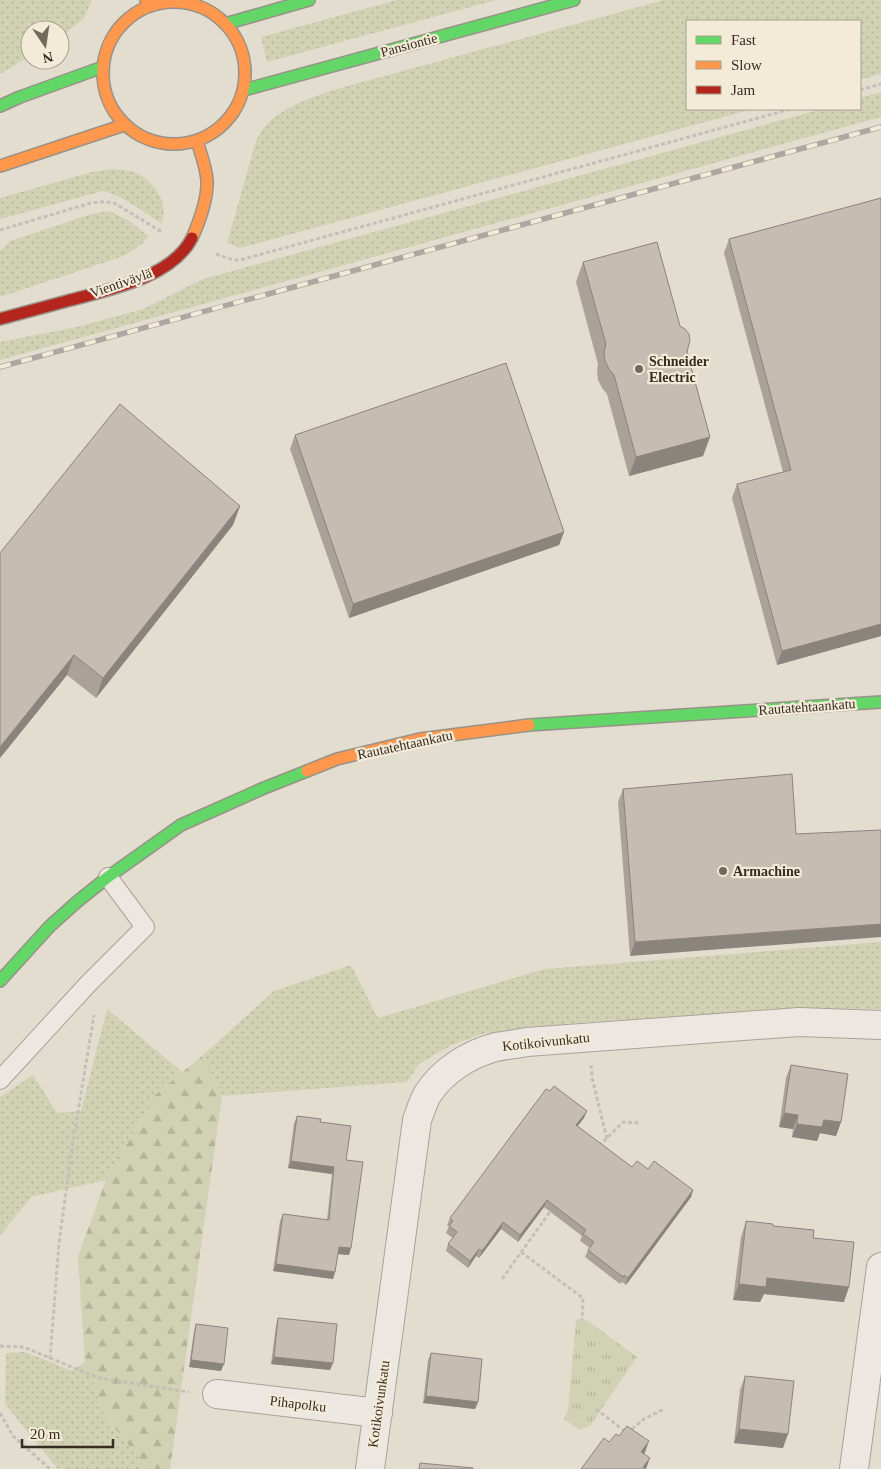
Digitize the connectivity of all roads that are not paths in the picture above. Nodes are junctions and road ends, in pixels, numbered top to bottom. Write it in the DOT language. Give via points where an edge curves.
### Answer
graph roads {
  1 [pos="309,0"];
  2 [pos="574,0"];
  3 [pos="148,3"];
  4 [pos="226,24"];
  5 [pos="103,66"];
  6 [pos="244,90"];
  7 [pos="0,106"];
  8 [pos="124,124"];
  9 [pos="197,141"];
  10 [pos="0,166"];
  11 [pos="0,319"];
  12 [pos="881,702"];
  13 [pos="108,877"];
  14 [pos="0,981"];
  15 [pos="881,1025"];
  16 [pos="0,1080"];
  17 [pos="881,1267"];
  18 [pos="217,1394"];
  19 [pos="378,1413"];
  20 [pos="370,1469"];
  21 [pos="854,1469"];
  1 -- 4 [label="street"];
  2 -- 6 [label="street, Pansiontie"];
  3 -- 4 [label="street" via="183,2 199,6"];
  3 -- 5 [label="street" via="117,30 107,48"];
  4 -- 6 [label="street" via="238,40 244,56"];
  5 -- 7 [label="street"];
  5 -- 8 [label="street" via="104,88 110,107"];
  6 -- 9 [label="street" via="237,108 226,122 213,134"];
  8 -- 9 [label="street" via="138,136 157,143 177,145"];
  8 -- 10 [label="street"];
  9 -- 11 [label="street, Vientiväylä" via="207,183 204,203 197,227 178,256 149,275"];
  12 -- 13 [label="street, Rautatehtaankatu" via="517,726 420,739 337,759 256,791 181,825"];
  13 -- 14 [label="street, Rautatehtaankatu" via="50,926"];
  13 -- 16 [label="lane" via="145,927"];
  15 -- 19 [label="street, Kotikoivunkatu" via="799,1022 527,1042 495,1047 451,1068 426,1096 418,1120"];
  17 -- 21 [label="street"];
  18 -- 19 [label="street, Pihapolku"];
  19 -- 20 [label="street, Kotikoivunkatu"];
}
